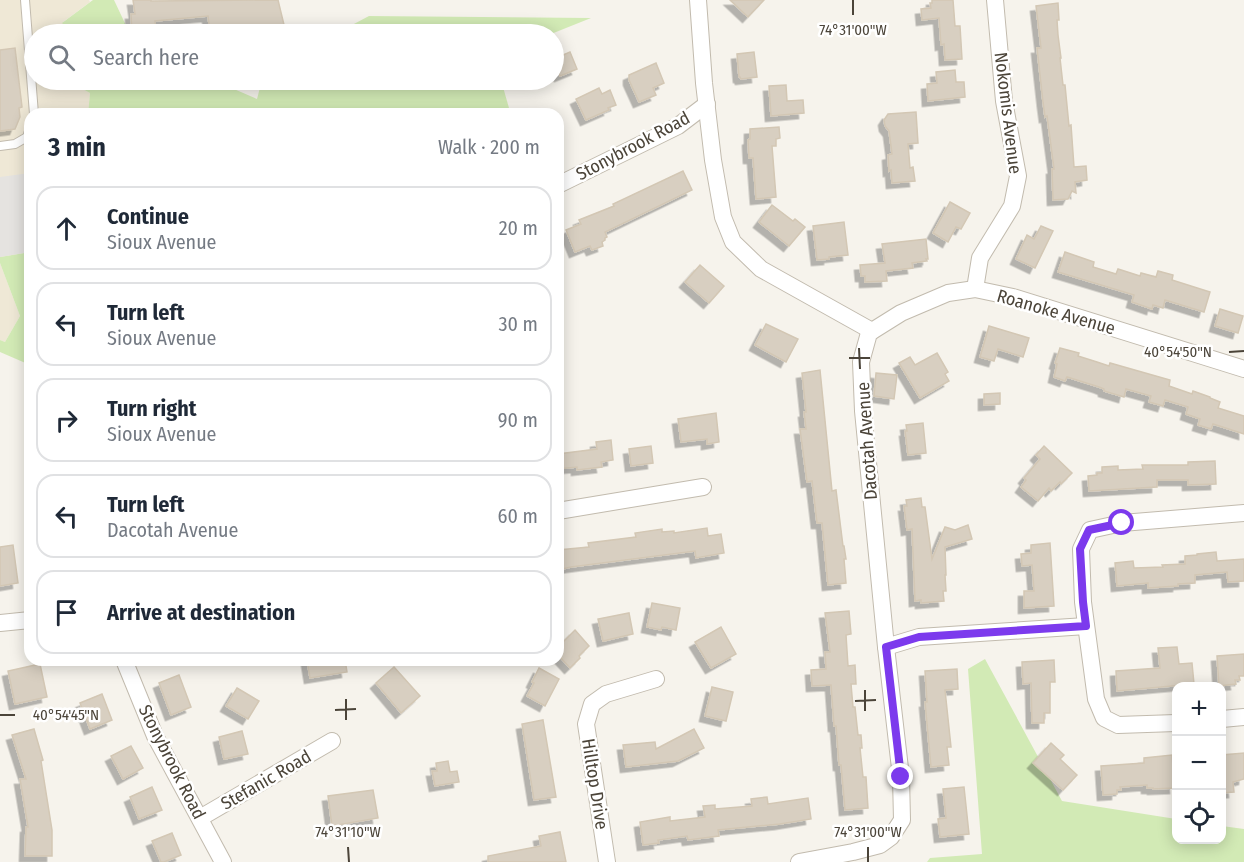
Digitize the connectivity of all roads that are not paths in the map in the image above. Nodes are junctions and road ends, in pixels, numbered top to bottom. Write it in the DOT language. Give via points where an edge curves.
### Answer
graph roads {
  1 [pos="25,0"];
  2 [pos="699,0"];
  3 [pos="995,0"];
  4 [pos="27,24"];
  5 [pos="32,90"];
  6 [pos="707,105"];
  7 [pos="34,108"];
  8 [pos="24,139"];
  9 [pos="0,146"];
  10 [pos="564,182"];
  11 [pos="975,289"];
  12 [pos="872,331"];
  13 [pos="1244,369"];
  14 [pos="703,488"];
  15 [pos="564,510"];
  16 [pos="1244,513"];
  17 [pos="24,621"];
  18 [pos="0,623"];
  19 [pos="1086,626"];
  20 [pos="886,647"];
  21 [pos="126,666"];
  22 [pos="656,679"];
  23 [pos="1244,717"];
  24 [pos="1226,719"];
  25 [pos="1172,723"];
  26 [pos="332,741"];
  27 [pos="200,818"];
  28 [pos="223,862"];
  29 [pos="607,862"];
  30 [pos="799,862"];
  1 -- 4 [label="lane"];
  2 -- 6 [label="street"];
  3 -- 11 [label="street, Nokomis Avenue" via="1004,101 1018,176 1012,206 980,258"];
  5 -- 7 [label="lane"];
  6 -- 10 [label="street, Stonybrook Road" via="678,126"];
  6 -- 12 [label="street" via="723,217 733,242 761,269"];
  8 -- 9 [label="lane"];
  11 -- 12 [label="street, Roanoke Avenue" via="948,293 901,313"];
  11 -- 13 [label="street, Roanoke Avenue" via="1013,297"];
  12 -- 20 [label="street, Dacotah Avenue" via="861,362 863,411"];
  14 -- 15 [label="street"];
  16 -- 19 [label="street" via="1122,523 1089,530 1080,549"];
  17 -- 18 [label="street"];
  19 -- 20 [label="street" via="919,637"];
  19 -- 25 [label="street" via="1096,699 1104,718 1118,725"];
  20 -- 30 [label="street, Dacotah Avenue" via="902,820 891,837 880,844"];
  21 -- 27 [label="street, Stonybrook Road" via="155,736"];
  22 -- 29 [label="street, Hilltop Drive" via="606,694 592,704 586,724"];
  23 -- 24 [label="street"];
  26 -- 27 [label="street, Stefanic Road"];
  27 -- 28 [label="street, Stonybrook Road"];
}
